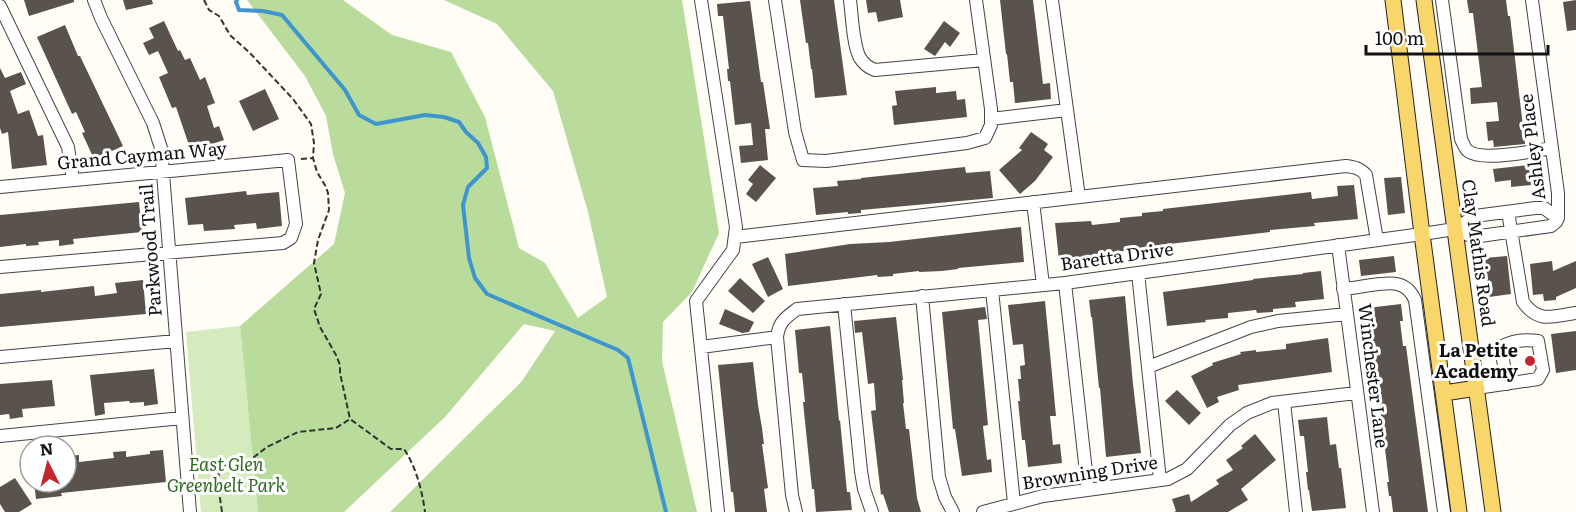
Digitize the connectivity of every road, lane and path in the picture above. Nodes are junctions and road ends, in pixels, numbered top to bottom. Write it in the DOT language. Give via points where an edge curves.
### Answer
graph roads {
  1 [pos="94,0"];
  2 [pos="701,0"];
  3 [pos="775,0"];
  4 [pos="850,0"];
  5 [pos="976,0"];
  6 [pos="1052,0"];
  7 [pos="1393,0"];
  8 [pos="1424,0"];
  9 [pos="1442,0"];
  10 [pos="1532,0"];
  11 [pos="0,6"];
  12 [pos="984,60"];
  13 [pos="1067,110"];
  14 [pos="991,119"];
  15 [pos="1552,148"];
  16 [pos="163,172"];
  17 [pos="73,180"];
  18 [pos="0,187"];
  19 [pos="1079,197"];
  20 [pos="1033,202"];
  21 [pos="1508,212"];
  22 [pos="1558,218"];
  23 [pos="1455,229"];
  24 [pos="1512,232"];
  25 [pos="1422,234"];
  26 [pos="735,237"];
  27 [pos="1377,240"];
  28 [pos="1338,245"];
  29 [pos="169,252"];
  30 [pos="0,267"];
  31 [pos="1138,273"];
  32 [pos="1065,283"];
  33 [pos="1043,285"];
  34 [pos="1343,289"];
  35 [pos="993,290"];
  36 [pos="922,296"];
  37 [pos="844,304"];
  38 [pos="1576,313"];
  39 [pos="1347,314"];
  40 [pos="777,337"];
  41 [pos="176,341"];
  42 [pos="701,347"];
  43 [pos="0,357"];
  44 [pos="1148,367"];
  45 [pos="1507,384"];
  46 [pos="1477,388"];
  47 [pos="1356,393"];
  48 [pos="1443,393"];
  49 [pos="1284,402"];
  50 [pos="182,418"];
  51 [pos="0,435"];
  52 [pos="1160,480"];
  53 [pos="1088,490"];
  54 [pos="1014,503"];
  55 [pos="191,512"];
  56 [pos="222,512"];
  57 [pos="425,512"];
  58 [pos="718,512"];
  59 [pos="796,512"];
  60 [pos="872,512"];
  61 [pos="953,512"];
  62 [pos="983,512"];
  63 [pos="1296,512"];
  64 [pos="1373,512"];
  65 [pos="1444,512"];
  66 [pos="1459,512"];
  67 [pos="1493,512"];
  1 -- 16 [label="street, Parkwood Trail" via="153,123"];
  2 -- 26 [label="street"];
  3 -- 14 [label="street" via="795,132 803,160 826,161 967,143 985,138"];
  4 -- 12 [label="street" via="860,57 868,67 875,70"];
  5 -- 12 [label="street"];
  6 -- 13 [label="street"];
  7 -- 25 [label="main road"];
  8 -- 23 [label="main road, Clay Mathis Road"];
  9 -- 15 [label="street" via="1461,139 1468,151 1484,157"];
  10 -- 15 [label="street, Ashley Place"];
  11 -- 17 [label="street" via="68,147"];
  12 -- 14 [label="street"];
  13 -- 14 [label="street"];
  13 -- 19 [label="street"];
  15 -- 22 [label="street, Ashley Place"];
  16 -- 17 [label="street, Grand Cayman Way"];
  16 -- 29 [label="street, Parkwood Trail"];
  16 -- 29 [label="street, Grand Cayman Way" via="288,160 296,224 291,238 283,243"];
  17 -- 18 [label="street, Grand Cayman Way"];
  19 -- 20 [label="street"];
  19 -- 27 [label="street" via="1354,167 1366,175"];
  20 -- 26 [label="street"];
  20 -- 33 [label="street"];
  21 -- 22 [label="street, Baretta Drive" via="1544,208"];
  21 -- 23 [label="street, Baretta Drive" via="1475,216"];
  21 -- 24 [label="street"];
  22 -- 24 [label="street, Baretta Drive" via="1551,226"];
  23 -- 24 [label="street, Baretta Drive" via="1473,237"];
  23 -- 25 [label="street, Baretta Drive"];
  23 -- 46 [label="main road, Clay Mathis Road"];
  24 -- 38 [label="street" via="1527,308 1547,317"];
  25 -- 27 [label="street, Baretta Drive"];
  25 -- 48 [label="main road"];
  26 -- 42 [label="street" via="733,250 696,301"];
  27 -- 28 [label="street, Baretta Drive"];
  28 -- 31 [label="street, Baretta Drive"];
  28 -- 34 [label="street, Winchester Lane"];
  29 -- 30 [label="street"];
  29 -- 41 [label="street, Parkwood Trail"];
  31 -- 32 [label="street, Baretta Drive"];
  31 -- 44 [label="street"];
  32 -- 33 [label="street, Baretta Drive"];
  32 -- 53 [label="street"];
  33 -- 35 [label="street, Baretta Drive"];
  34 -- 39 [label="street, Winchester Lane"];
  34 -- 65 [label="street" via="1399,284 1415,300"];
  35 -- 36 [label="street, Baretta Drive"];
  35 -- 54 [label="street"];
  36 -- 37 [label="street, Baretta Drive"];
  36 -- 61 [label="street" via="939,477"];
  37 -- 40 [label="street, Baretta Drive" via="797,309 784,319"];
  37 -- 60 [label="street" via="861,471"];
  39 -- 44 [label="street" via="1251,327"];
  39 -- 47 [label="street, Winchester Lane"];
  40 -- 42 [label="street"];
  40 -- 59 [label="street"];
  41 -- 43 [label="street"];
  41 -- 50 [label="street, Parkwood Trail"];
  42 -- 58 [label="street"];
  44 -- 52 [label="street"];
  45 -- 46 [label="street"];
  46 -- 48 [label="main road"];
  46 -- 67 [label="main road, Clay Mathis Road"];
  47 -- 49 [label="street, Browning Drive"];
  47 -- 64 [label="street, Winchester Lane"];
  48 -- 66 [label="main road"];
  49 -- 52 [label="street, Browning Drive" via="1247,413 1187,469"];
  49 -- 63 [label="street"];
  50 -- 51 [label="street"];
  50 -- 55 [label="street, Parkwood Trail"];
  52 -- 53 [label="street, Browning Drive"];
  53 -- 54 [label="street, Browning Drive"];
  54 -- 62 [label="street, Browning Drive"];
  56 -- 57 [label="path" via="219,471 229,462 245,464 267,447 298,432 336,428 350,419 391,449 404,448 417,474"];
}
